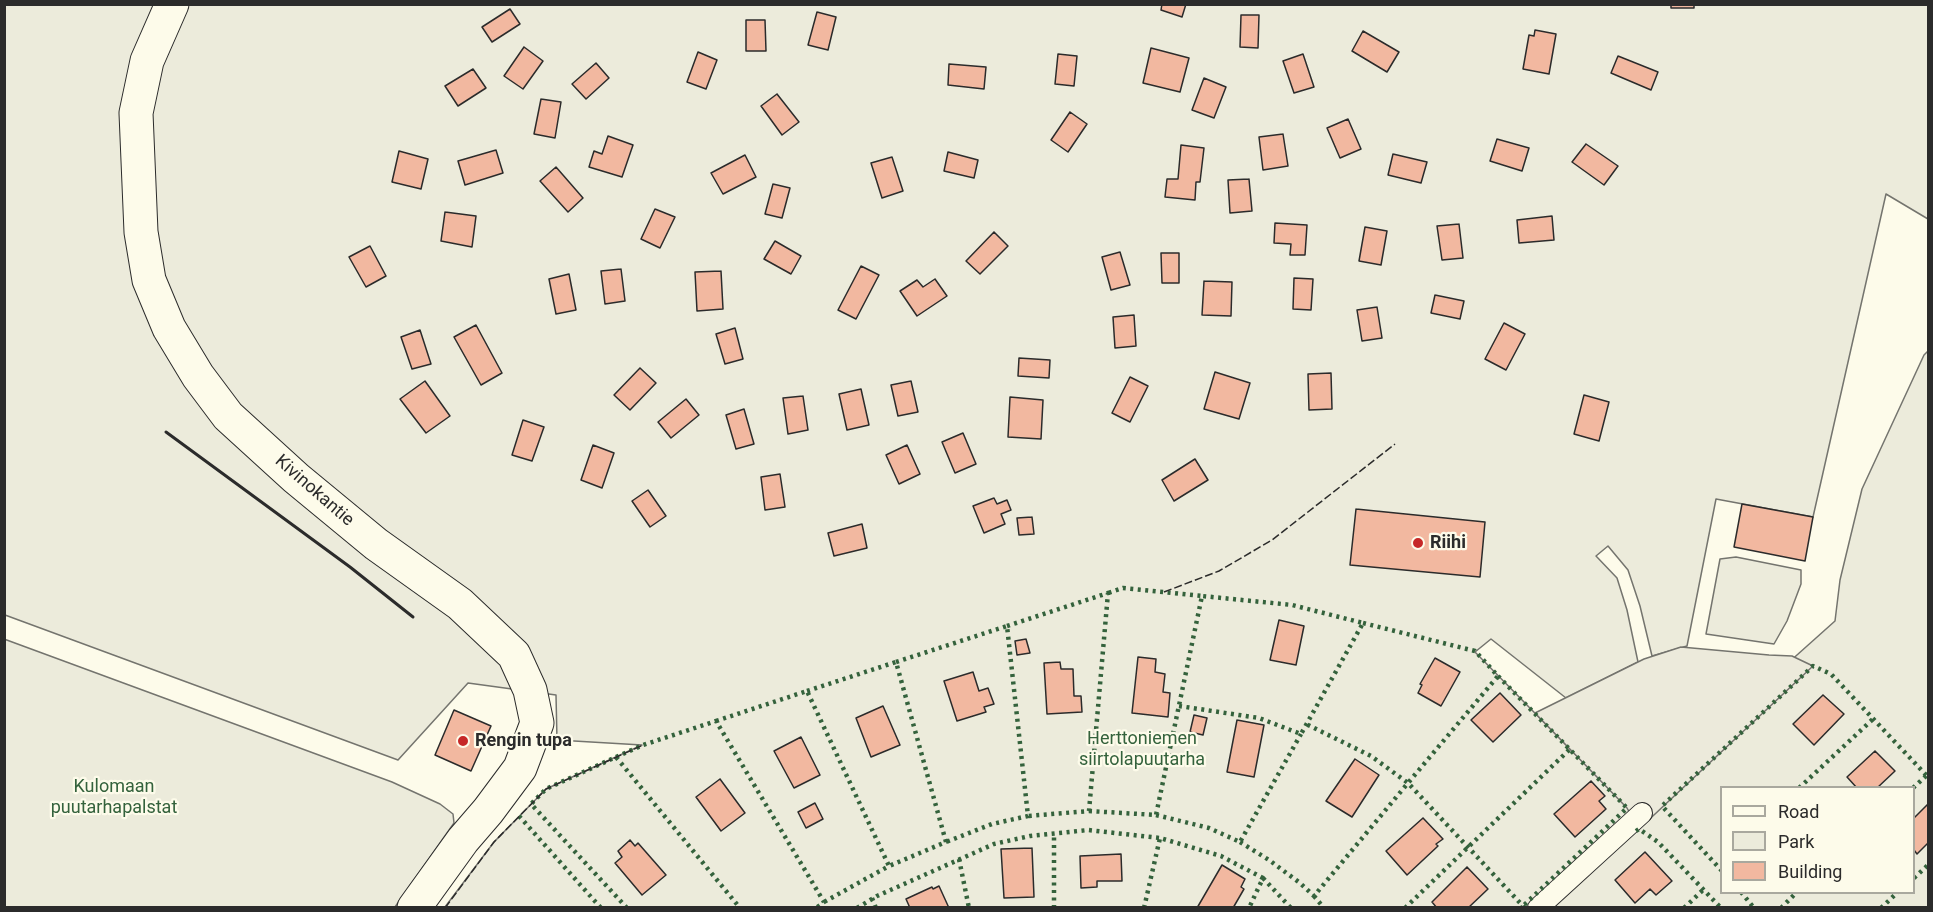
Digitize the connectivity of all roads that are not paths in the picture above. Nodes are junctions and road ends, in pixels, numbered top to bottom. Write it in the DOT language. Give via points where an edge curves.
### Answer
graph roads {
  1 [pos="172,4"];
  2 [pos="1642,813"];
  3 [pos="414,908"];
  4 [pos="1538,908"];
  1 -- 3 [label="street, Kivinokantie" via="147,61 135,113 144,251 149,279 169,328 228,416 376,544 460,604 514,655 530,690 537,723 520,768"];
  2 -- 4 [label="lane"];
}
